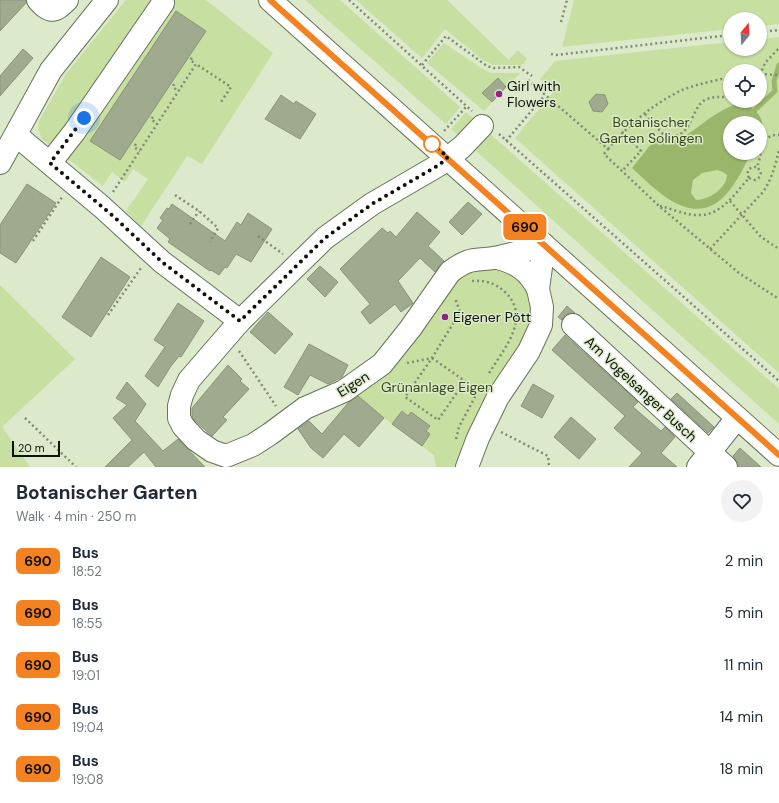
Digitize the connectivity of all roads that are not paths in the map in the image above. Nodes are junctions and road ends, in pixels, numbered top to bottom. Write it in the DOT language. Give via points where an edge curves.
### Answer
graph roads {
  1 [pos="38,0"];
  2 [pos="67,0"];
  3 [pos="107,0"];
  4 [pos="270,0"];
  5 [pos="163,3"];
  6 [pos="484,123"];
  7 [pos="16,135"];
  8 [pos="443,161"];
  9 [pos="0,163"];
  10 [pos="50,163"];
  11 [pos="544,245"];
  12 [pos="498,258"];
  13 [pos="538,289"];
  14 [pos="573,325"];
  15 [pos="234,328"];
  16 [pos="737,418"];
  17 [pos="779,455"];
  18 [pos="703,460"];
  19 [pos="467,467"];
  20 [pos="726,467"];
  1 -- 2 [label="street" via="50,10 58,9"];
  3 -- 7 [label="street" via="51,70"];
  4 -- 8 [label="street"];
  5 -- 10 [label="street"];
  6 -- 8 [label="street, Eigen"];
  7 -- 9 [label="street"];
  7 -- 10 [label="street"];
  8 -- 11 [label="street"];
  8 -- 15 [label="street, Eigen" via="372,204 325,238"];
  10 -- 15 [label="street" via="113,216"];
  11 -- 12 [label="street, Eigen"];
  11 -- 13 [label="street"];
  11 -- 16 [label="street"];
  12 -- 13 [label="street" via="508,260 525,270"];
  12 -- 15 [label="street, Eigen" via="467,260 450,272 382,364 344,391 305,408 253,445 226,456 212,451 196,440 179,418 182,395 189,380"];
  13 -- 19 [label="street" via="542,307 538,335 498,397 471,452"];
  14 -- 18 [label="street, Am Vogelsanger Busch"];
  16 -- 17 [label="street"];
  16 -- 18 [label="street, Am Vogelsanger Busch"];
  18 -- 20 [label="street, Am Vogelsanger Busch"];
}
